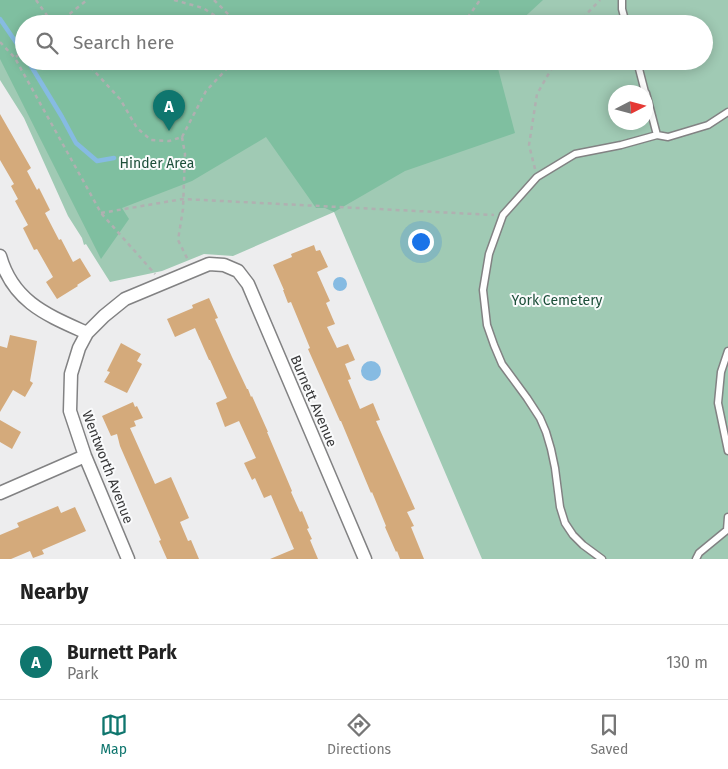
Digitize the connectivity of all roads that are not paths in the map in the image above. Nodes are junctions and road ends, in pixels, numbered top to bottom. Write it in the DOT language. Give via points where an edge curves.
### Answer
graph roads {
  1 [pos="622,0"];
  2 [pos="624,15"];
  3 [pos="639,70"];
  4 [pos="643,85"];
  5 [pos="728,112"];
  6 [pos="653,121"];
  7 [pos="657,135"];
  8 [pos="0,256"];
  9 [pos="224,265"];
  10 [pos="87,333"];
  11 [pos="728,351"];
  12 [pos="728,451"];
  13 [pos="85,456"];
  14 [pos="0,493"];
  15 [pos="728,517"];
  16 [pos="728,530"];
  17 [pos="128,559"];
  18 [pos="365,559"];
  19 [pos="602,559"];
  20 [pos="696,559"];
  1 -- 2 [label="lane"];
  3 -- 4 [label="lane"];
  5 -- 7 [label="lane" via="708,125 668,137"];
  6 -- 7 [label="lane"];
  7 -- 19 [label="lane" via="575,154 537,177 503,215 489,254 483,290 487,325 502,364 540,418 552,449 565,523 583,545"];
  8 -- 10 [label="street" via="9,279 24,297 38,309"];
  9 -- 10 [label="street, Wentworth Avenue" via="210,264 125,299"];
  9 -- 18 [label="street, Burnett Avenue" via="238,271 248,284"];
  10 -- 13 [label="street, Wentworth Avenue" via="71,374 70,411"];
  11 -- 12 [label="lane" via="720,372 718,403"];
  13 -- 14 [label="street"];
  13 -- 17 [label="street, Wentworth Avenue"];
  15 -- 16 [label="lane"];
  16 -- 20 [label="lane"];
}
